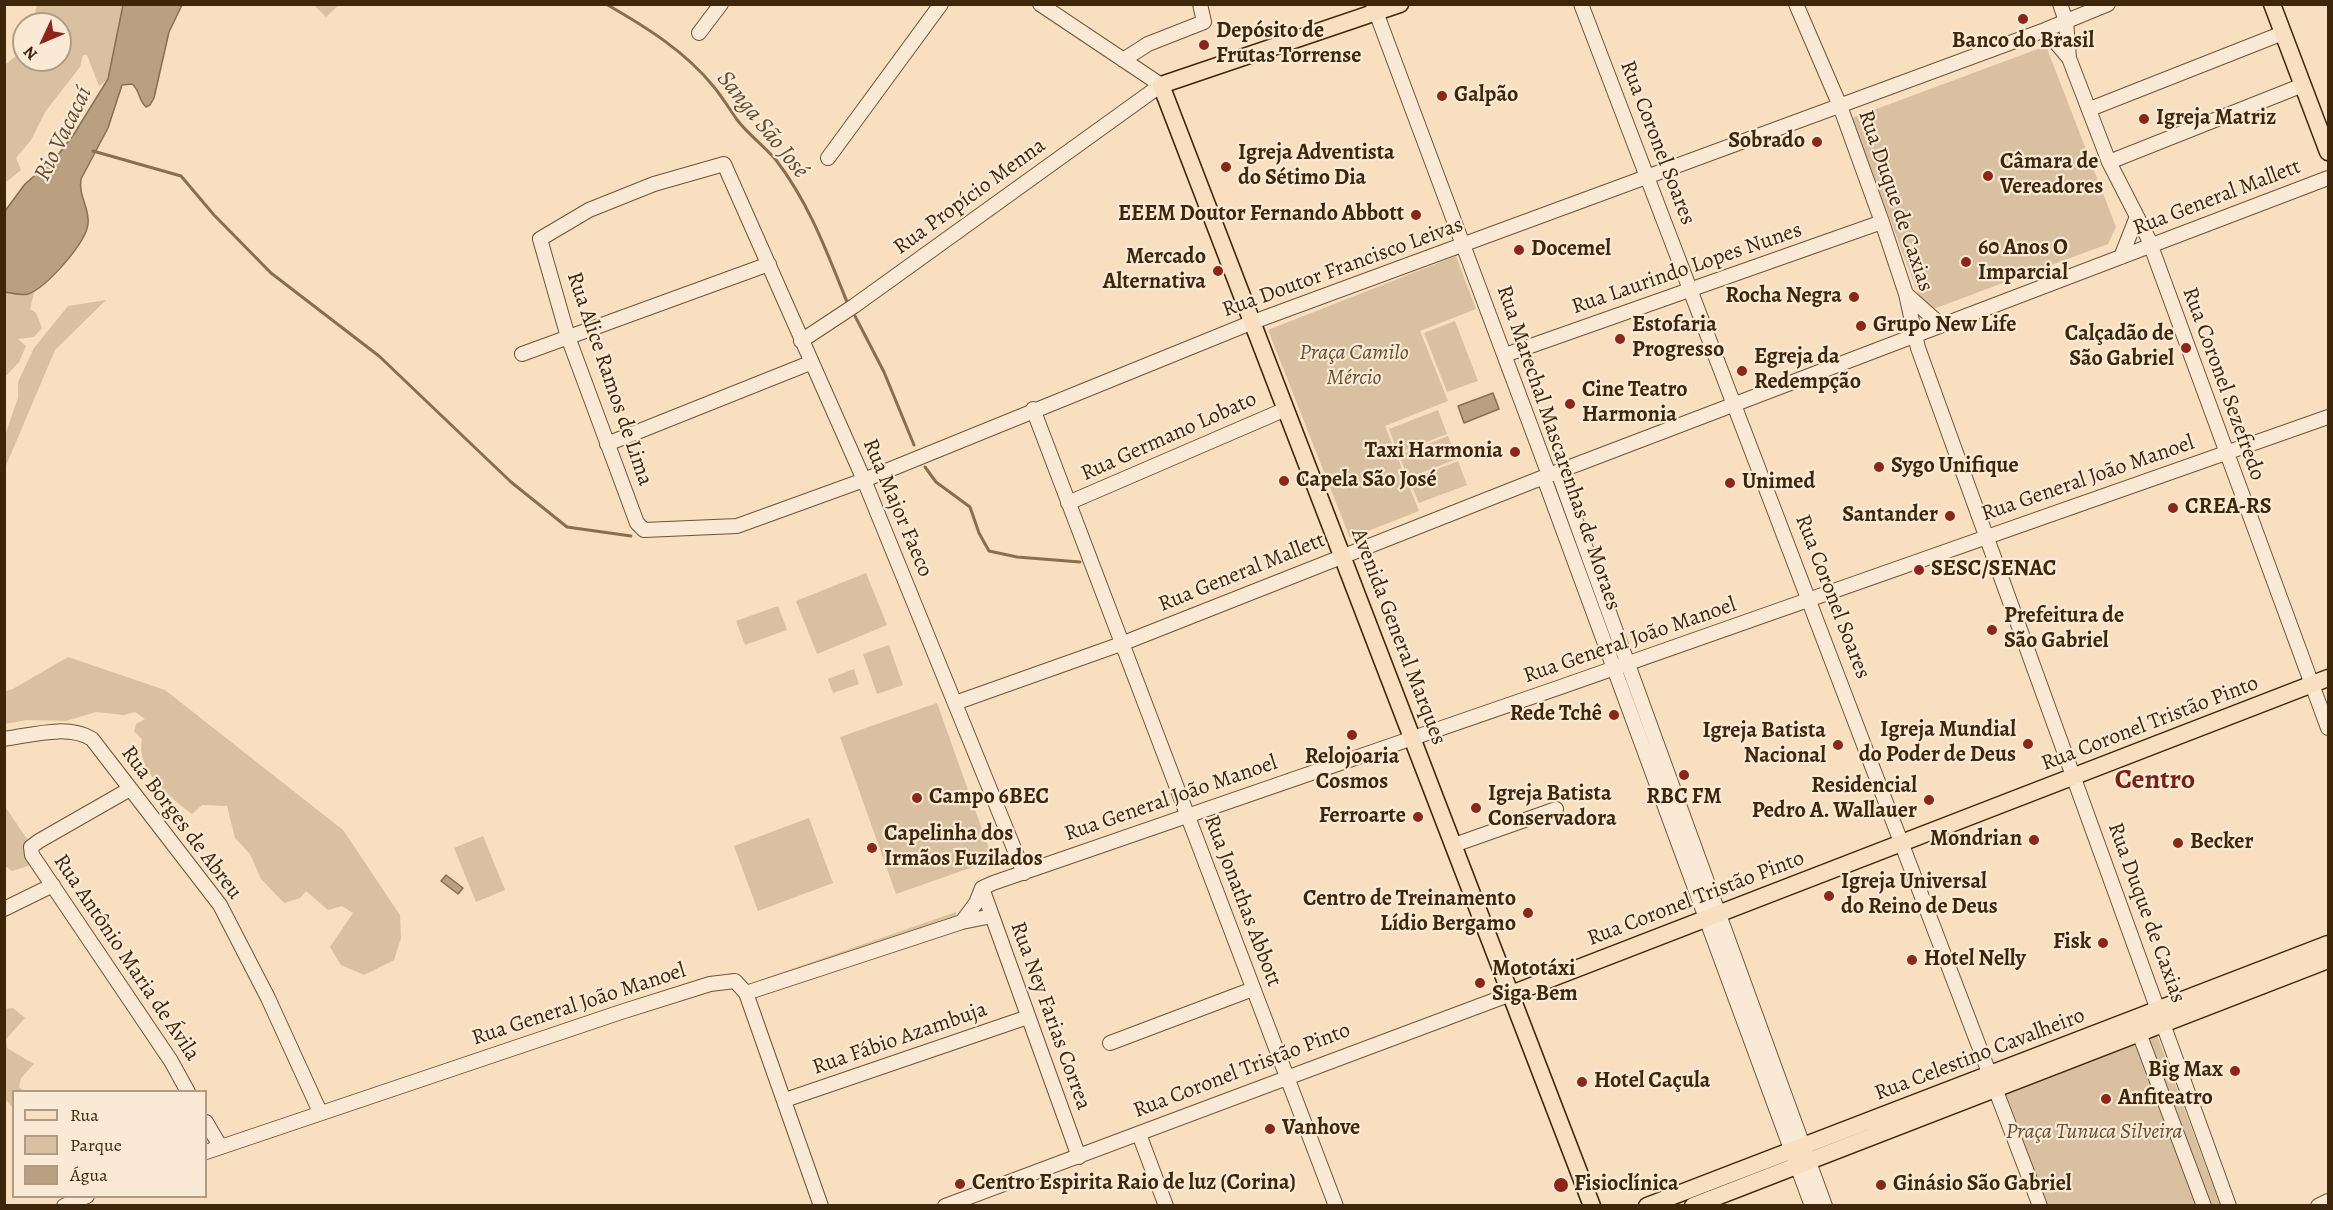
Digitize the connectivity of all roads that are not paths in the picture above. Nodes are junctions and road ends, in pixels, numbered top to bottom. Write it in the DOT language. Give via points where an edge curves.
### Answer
graph roads {
  1 [pos="721,4"];
  2 [pos="940,4"];
  3 [pos="1040,4"];
  4 [pos="1200,4"];
  5 [pos="1400,4"];
  6 [pos="1581,4"];
  7 [pos="1797,4"];
  8 [pos="2060,4"];
  9 [pos="2108,4"];
  10 [pos="2272,4"];
  11 [pos="1375,9"];
  12 [pos="2066,21"];
  13 [pos="2045,30"];
  14 [pos="699,33"];
  15 [pos="2283,33"];
  16 [pos="2069,58"];
  17 [pos="1123,60"];
  18 [pos="1161,85"];
  19 [pos="2303,85"];
  20 [pos="1840,106"];
  21 [pos="2090,109"];
  22 [pos="2328,152"];
  23 [pos="828,158"];
  24 [pos="2109,162"];
  25 [pos="724,164"];
  26 [pos="1647,176"];
  27 [pos="2328,178"];
  28 [pos="2136,219"];
  29 [pos="1882,222"];
  30 [pos="1464,245"];
  31 [pos="2151,246"];
  32 [pos="2121,257"];
  33 [pos="770,264"];
  34 [pos="1691,290"];
  35 [pos="1906,294"];
  36 [pos="1253,322"];
  37 [pos="1941,325"];
  38 [pos="1914,336"];
  39 [pos="568,337"];
  40 [pos="801,341"];
  41 [pos="522,354"];
  42 [pos="1505,355"];
  43 [pos="810,363"];
  44 [pos="1735,405"];
  45 [pos="1286,409"];
  46 [pos="1033,410"];
  47 [pos="2328,417"];
  48 [pos="607,444"];
  49 [pos="2225,453"];
  50 [pos="1550,475"];
  51 [pos="864,480"];
  52 [pos="1068,503"];
  53 [pos="644,530"];
  54 [pos="1986,536"];
  55 [pos="1343,556"];
  56 [pos="1811,601"];
  57 [pos="1121,644"];
  58 [pos="1621,666"];
  59 [pos="2328,678"];
  60 [pos="2312,684"];
  61 [pos="955,704"];
  62 [pos="2328,728"];
  63 [pos="1413,737"];
  64 [pos="4,739"];
  65 [pos="2074,778"];
  66 [pos="130,789"];
  67 [pos="1556,809"];
  68 [pos="1187,816"];
  69 [pos="1904,844"];
  70 [pos="1454,845"];
  71 [pos="1024,873"];
  72 [pos="53,885"];
  73 [pos="982,888"];
  74 [pos="4,909"];
  75 [pos="992,916"];
  76 [pos="1713,917"];
  77 [pos="962,922"];
  78 [pos="2328,944"];
  79 [pos="2328,960"];
  80 [pos="1253,989"];
  81 [pos="746,993"];
  82 [pos="1511,994"];
  83 [pos="1028,1017"];
  84 [pos="2161,1017"];
  85 [pos="2137,1026"];
  86 [pos="1110,1043"];
  87 [pos="1288,1078"];
  88 [pos="1992,1082"];
  89 [pos="187,1090"];
  90 [pos="785,1100"];
  91 [pos="320,1112"];
  92 [pos="207,1124"];
  93 [pos="1140,1134"];
  94 [pos="220,1146"];
  95 [pos="207,1152"];
  96 [pos="1800,1156"];
  97 [pos="1079,1157"];
  98 [pos="84,1198"];
  99 [pos="2328,1202"];
  100 [pos="64,1206"];
  101 [pos="821,1206"];
  102 [pos="945,1206"];
  103 [pos="1166,1206"];
  104 [pos="1336,1206"];
  105 [pos="1592,1206"];
  106 [pos="1647,1206"];
  107 [pos="1693,1206"];
  108 [pos="1812,1206"];
  109 [pos="1825,1206"];
  110 [pos="2040,1206"];
  111 [pos="2204,1206"];
  112 [pos="2229,1206"];
  113 [pos="2318,1206"];
  1 -- 14 [label="street"];
  2 -- 23 [label="street"];
  3 -- 17 [label="street"];
  4 -- 17 [label="street" via="1204,22 1148,44"];
  5 -- 11 [label="main road"];
  6 -- 26 [label="street, Rua Coronel Soares"];
  7 -- 20 [label="street, Rua Duque de Caxias"];
  8 -- 12 [label="street, Rua Coronel Sezefredo"];
  9 -- 12 [label="street, Rua Doutor Francisco Leivas"];
  10 -- 15 [label="main road"];
  11 -- 18 [label="main road"];
  11 -- 30 [label="street, Rua Marechal Mascarenhas de Moraes"];
  12 -- 13 [label="street, Rua Doutor Francisco Leivas"];
  12 -- 16 [label="street, Rua Coronel Sezefredo"];
  13 -- 16 [label="street, Rua Coronel Sezefredo"];
  13 -- 20 [label="street, Rua Doutor Francisco Leivas"];
  15 -- 19 [label="main road"];
  15 -- 21 [label="street"];
  16 -- 21 [label="street, Rua Coronel Sezefredo"];
  17 -- 18 [label="street"];
  18 -- 36 [label="main road, Avenida General Marques"];
  18 -- 40 [label="street, Rua Propício Menna"];
  19 -- 22 [label="main road"];
  19 -- 24 [label="street"];
  20 -- 26 [label="street, Rua Doutor Francisco Leivas"];
  20 -- 29 [label="street, Rua Duque de Caxias"];
  21 -- 24 [label="street, Rua Coronel Sezefredo"];
  24 -- 28 [label="street, Rua Coronel Sezefredo"];
  25 -- 33 [label="street, Rua Major Faeco"];
  25 -- 39 [label="street, Rua Alice Ramos de Lima" via="654,184 589,210 540,239"];
  26 -- 30 [label="street, Rua Doutor Francisco Leivas"];
  26 -- 34 [label="street, Rua Coronel Soares"];
  27 -- 31 [label="street, Rua General Mallett"];
  28 -- 31 [label="street, Rua Coronel Sezefredo"];
  28 -- 32 [label="street, Rua General Mallett"];
  29 -- 34 [label="street, Rua Laurindo Lopes Nunes"];
  29 -- 35 [label="street, Rua Duque de Caxias"];
  30 -- 36 [label="street, Rua Doutor Francisco Leivas"];
  30 -- 42 [label="street, Rua Marechal Mascarenhas de Moraes"];
  31 -- 32 [label="street, Rua General Mallett"];
  31 -- 49 [label="street, Rua Coronel Sezefredo"];
  32 -- 37 [label="street, Rua General Mallett"];
  33 -- 39 [label="street"];
  33 -- 40 [label="street, Rua Major Faeco"];
  34 -- 42 [label="street, Rua Laurindo Lopes Nunes"];
  34 -- 44 [label="street, Rua Coronel Soares"];
  35 -- 37 [label="street"];
  35 -- 38 [label="street, Rua Duque de Caxias"];
  36 -- 45 [label="main road, Avenida General Marques"];
  36 -- 46 [label="street, Rua Doutor Francisco Leivas"];
  37 -- 38 [label="street, Rua General Mallett"];
  38 -- 44 [label="street, Rua General Mallett"];
  38 -- 54 [label="street, Rua Duque de Caxias"];
  39 -- 41 [label="street"];
  39 -- 48 [label="street, Rua Alice Ramos de Lima"];
  40 -- 43 [label="street, Rua Major Faeco"];
  42 -- 50 [label="street, Rua Marechal Mascarenhas de Moraes"];
  43 -- 48 [label="street"];
  43 -- 51 [label="street, Rua Major Faeco"];
  44 -- 50 [label="street, Rua General Mallett"];
  44 -- 56 [label="street, Rua Coronel Soares"];
  45 -- 52 [label="street, Rua Germano Lobato"];
  45 -- 55 [label="main road, Avenida General Marques"];
  46 -- 51 [label="street, Rua Doutor Francisco Leivas"];
  46 -- 52 [label="street, Rua Jonathas Abbott"];
  47 -- 49 [label="street, Rua General João Manoel"];
  48 -- 53 [label="street, Rua Alice Ramos de Lima" via="637,523"];
  49 -- 54 [label="street, Rua General João Manoel"];
  49 -- 60 [label="street, Rua Coronel Sezefredo"];
  50 -- 55 [label="street, Rua General Mallett"];
  50 -- 58 [label="street, Rua Marechal Mascarenhas de Moraes"];
  51 -- 53 [label="street, Rua Doutor Francisco Leivas" via="737,526"];
  51 -- 61 [label="street, Rua Major Faeco"];
  52 -- 57 [label="street, Rua Jonathas Abbott"];
  54 -- 56 [label="street, Rua General João Manoel"];
  54 -- 65 [label="street, Rua Duque de Caxias"];
  55 -- 57 [label="street, Rua General Mallett"];
  55 -- 63 [label="main road, Avenida General Marques"];
  56 -- 58 [label="street, Rua General João Manoel"];
  56 -- 69 [label="street, Rua Coronel Soares"];
  57 -- 61 [label="street, Rua General Mallett"];
  57 -- 68 [label="street, Rua Jonathas Abbott"];
  58 -- 63 [label="street, Rua General João Manoel"];
  58 -- 76 [label="street, Rua Marechal Mascarenhas de Moraes"];
  59 -- 60 [label="main road, Rua Coronel Tristão Pinto"];
  60 -- 62 [label="street, Rua Coronel Sezefredo"];
  60 -- 65 [label="main road, Rua Coronel Tristão Pinto"];
  61 -- 71 [label="street, Rua Major Faeco"];
  63 -- 68 [label="street, Rua General João Manoel"];
  63 -- 70 [label="main road, Avenida General Marques"];
  64 -- 66 [label="street, Rua Borges de Abreu" via="81,732 92,739"];
  65 -- 69 [label="main road, Rua Coronel Tristão Pinto"];
  65 -- 84 [label="street, Rua Duque de Caxias"];
  66 -- 72 [label="street, Rua Antônio Maria de Ávila" via="31,847 32,855"];
  66 -- 91 [label="street, Rua Borges de Abreu" via="220,905"];
  67 -- 70 [label="street"];
  68 -- 71 [label="street, Rua General João Manoel"];
  68 -- 80 [label="street, Rua Jonathas Abbott"];
  69 -- 76 [label="main road, Rua Coronel Tristão Pinto"];
  69 -- 88 [label="street, Rua Coronel Soares"];
  70 -- 82 [label="main road, Avenida General Marques"];
  71 -- 73 [label="street, Rua General João Manoel"];
  72 -- 74 [label="street"];
  72 -- 89 [label="street, Rua Antônio Maria de Ávila"];
  73 -- 75 [label="street, Rua Ney Farias Correa"];
  73 -- 77 [label="street"];
  75 -- 77 [label="street"];
  75 -- 83 [label="street, Rua Ney Farias Correa"];
  76 -- 82 [label="main road, Rua Coronel Tristão Pinto"];
  76 -- 96 [label="street, Rua Marechal Mascarenhas de Moraes"];
  77 -- 81 [label="street"];
  78 -- 84 [label="main road, Rua Celestino Cavalheiro"];
  79 -- 84 [label="main road, Rua Celestino Cavalheiro"];
  80 -- 86 [label="street"];
  80 -- 87 [label="street, Rua Jonathas Abbott"];
  81 -- 90 [label="street"];
  81 -- 91 [label="street, Rua General João Manoel" via="735,981 710,984"];
  82 -- 87 [label="street, Rua Coronel Tristão Pinto"];
  82 -- 105 [label="main road, Avenida General Marques"];
  83 -- 90 [label="street, Rua Fábio Azambuja"];
  83 -- 97 [label="street, Rua Ney Farias Correa"];
  84 -- 85 [label="main road, Rua Celestino Cavalheiro"];
  84 -- 112 [label="street, Rua Duque de Caxias"];
  85 -- 88 [label="main road, Rua Celestino Cavalheiro"];
  85 -- 111 [label="street"];
  87 -- 93 [label="street, Rua Coronel Tristão Pinto"];
  87 -- 104 [label="street, Rua Jonathas Abbott"];
  88 -- 96 [label="main road, Rua Celestino Cavalheiro"];
  88 -- 110 [label="street, Rua Coronel Soares"];
  90 -- 101 [label="street"];
  91 -- 94 [label="street, Rua General João Manoel"];
  92 -- 94 [label="street"];
  93 -- 97 [label="street, Rua Coronel Tristão Pinto"];
  93 -- 103 [label="street"];
  94 -- 95 [label="street, Rua General João Manoel"];
  96 -- 106 [label="main road, Rua Celestino Cavalheiro"];
  96 -- 107 [label="main road, Rua Celestino Cavalheiro"];
  96 -- 108 [label="street, Rua Marechal Mascarenhas de Moraes"];
  96 -- 109 [label="street, Rua Marechal Mascarenhas de Moraes"];
  97 -- 102 [label="street, Rua Coronel Tristão Pinto"];
  98 -- 100 [label="street"];
  99 -- 113 [label="street"];
}
